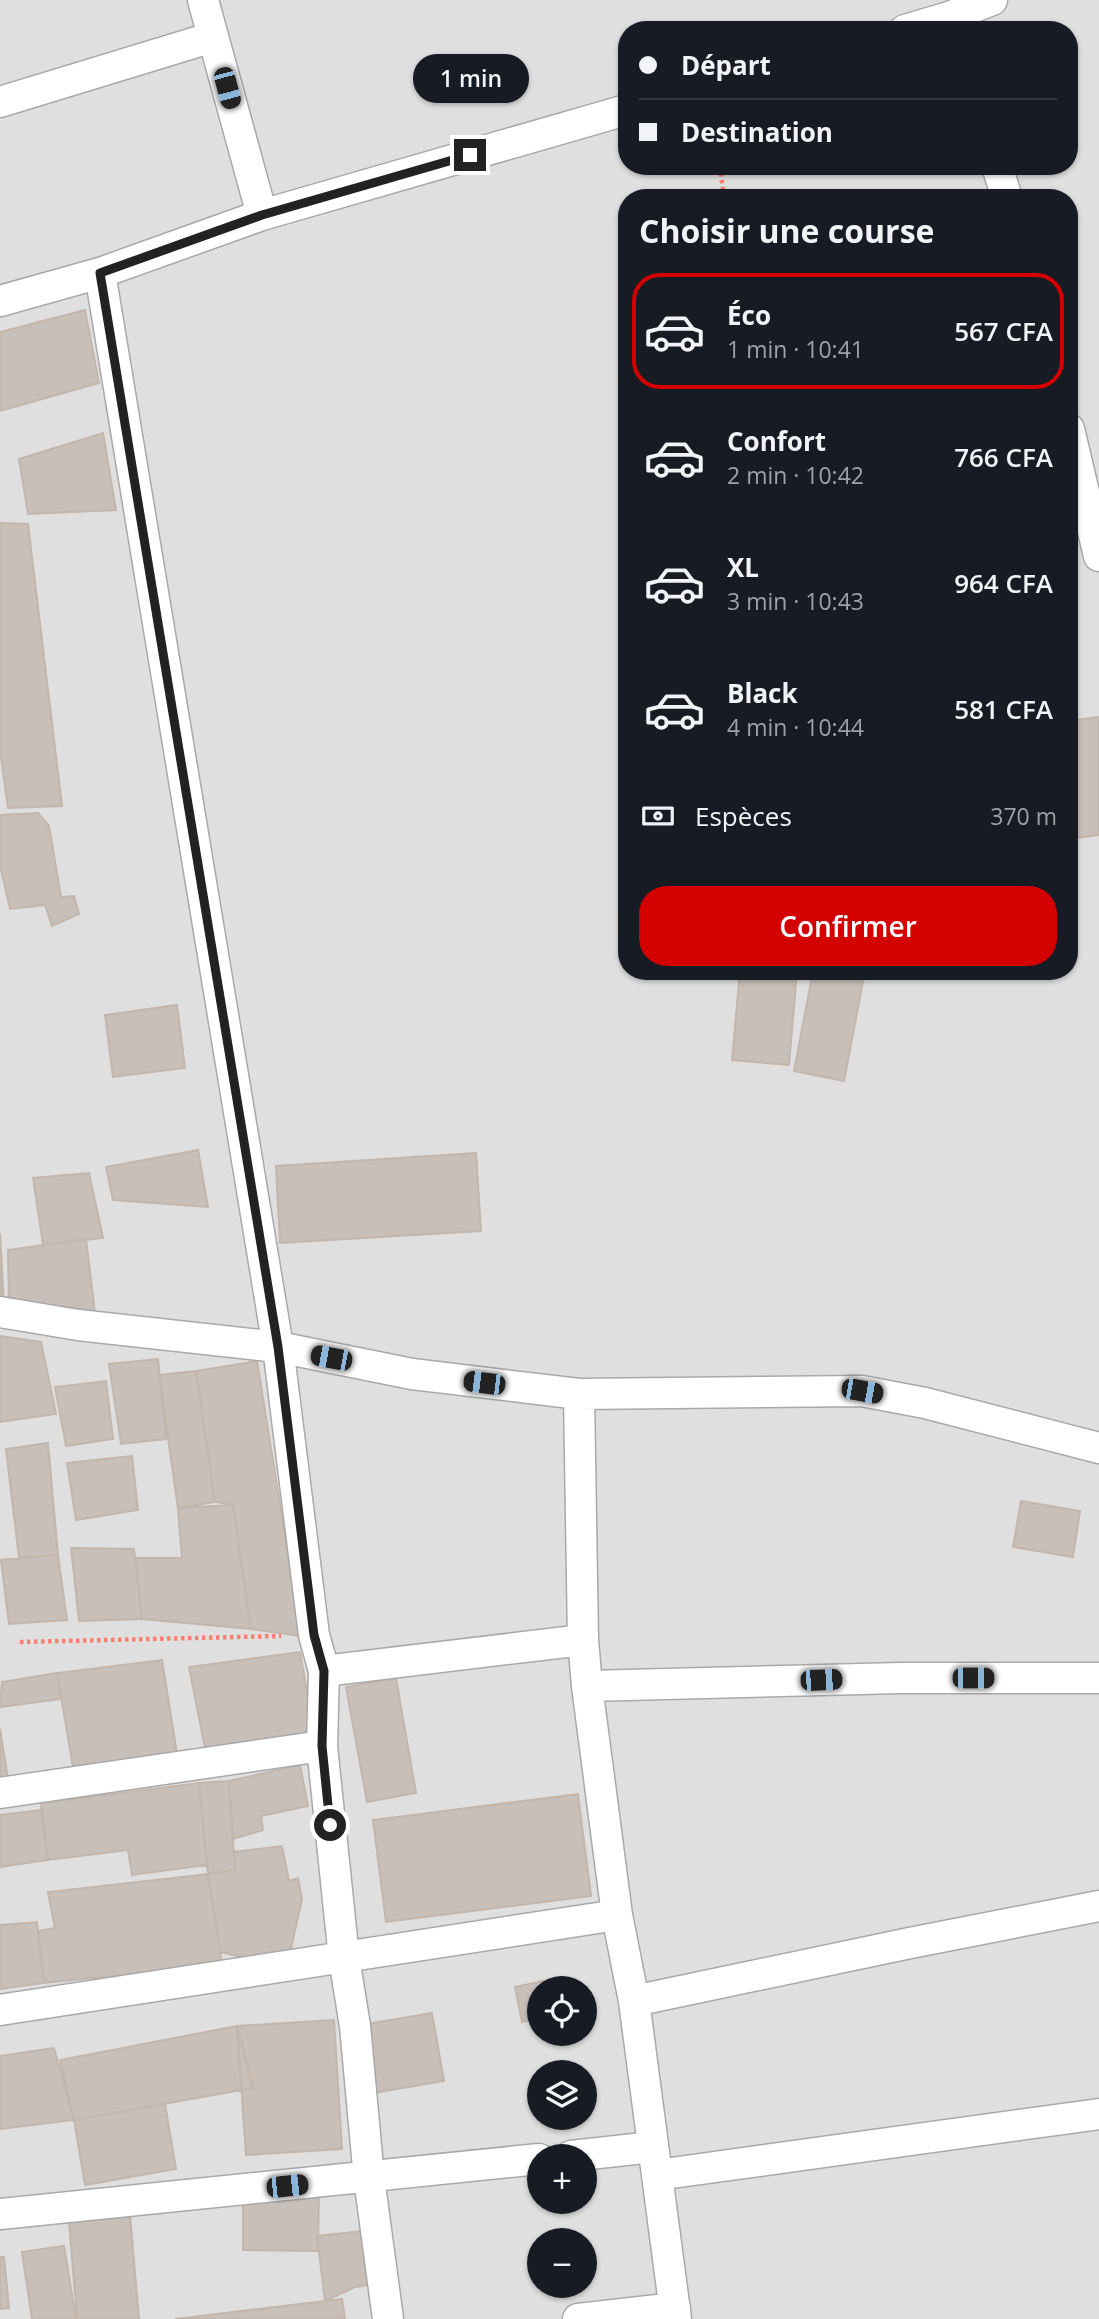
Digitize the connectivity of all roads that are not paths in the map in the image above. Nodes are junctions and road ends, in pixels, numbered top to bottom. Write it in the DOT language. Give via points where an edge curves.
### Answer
graph roads {
  1 [pos="203,0"];
  2 [pos="992,0"];
  3 [pos="955,21"];
  4 [pos="213,37"];
  5 [pos="0,102"];
  6 [pos="618,112"];
  7 [pos="262,215"];
  8 [pos="100,273"];
  9 [pos="0,301"];
  10 [pos="1078,467"];
  11 [pos="1099,556"];
  12 [pos="0,1312"];
  13 [pos="278,1347"];
  14 [pos="579,1394"];
  15 [pos="1099,1448"];
  16 [pos="583,1640"];
  17 [pos="324,1671"];
  18 [pos="1099,1678"];
  19 [pos="587,1686"];
  20 [pos="322,1746"];
  21 [pos="0,1793"];
  22 [pos="1099,1906"];
  23 [pos="617,1915"];
  24 [pos="344,1958"];
  25 [pos="634,2001"];
  26 [pos="0,2010"];
  27 [pos="1099,2114"];
  28 [pos="597,2158"];
  29 [pos="527,2161"];
  30 [pos="655,2161"];
  31 [pos="369,2178"];
  32 [pos="0,2214"];
  33 [pos="676,2313"];
  34 [pos="388,2319"];
  35 [pos="578,2319"];
  1 -- 4 [label="street"];
  2 -- 3 [label="street"];
  4 -- 5 [label="street"];
  4 -- 7 [label="street"];
  6 -- 7 [label="street"];
  7 -- 8 [label="street"];
  8 -- 9 [label="street"];
  8 -- 13 [label="street"];
  10 -- 11 [label="street"];
  12 -- 13 [label="street"];
  13 -- 14 [label="street" via="412,1374"];
  13 -- 17 [label="street" via="314,1635"];
  14 -- 15 [label="street" via="862,1391"];
  14 -- 16 [label="street"];
  16 -- 17 [label="street"];
  16 -- 19 [label="street"];
  17 -- 20 [label="street"];
  18 -- 19 [label="street"];
  19 -- 23 [label="street"];
  20 -- 21 [label="street"];
  20 -- 24 [label="street"];
  22 -- 25 [label="street"];
  23 -- 24 [label="street"];
  23 -- 25 [label="street"];
  24 -- 26 [label="street"];
  24 -- 31 [label="street"];
  25 -- 30 [label="street"];
  27 -- 30 [label="street"];
  28 -- 30 [label="street"];
  29 -- 31 [label="street"];
  30 -- 33 [label="street"];
  31 -- 32 [label="street"];
  31 -- 34 [label="street"];
  33 -- 35 [label="street"];
}
